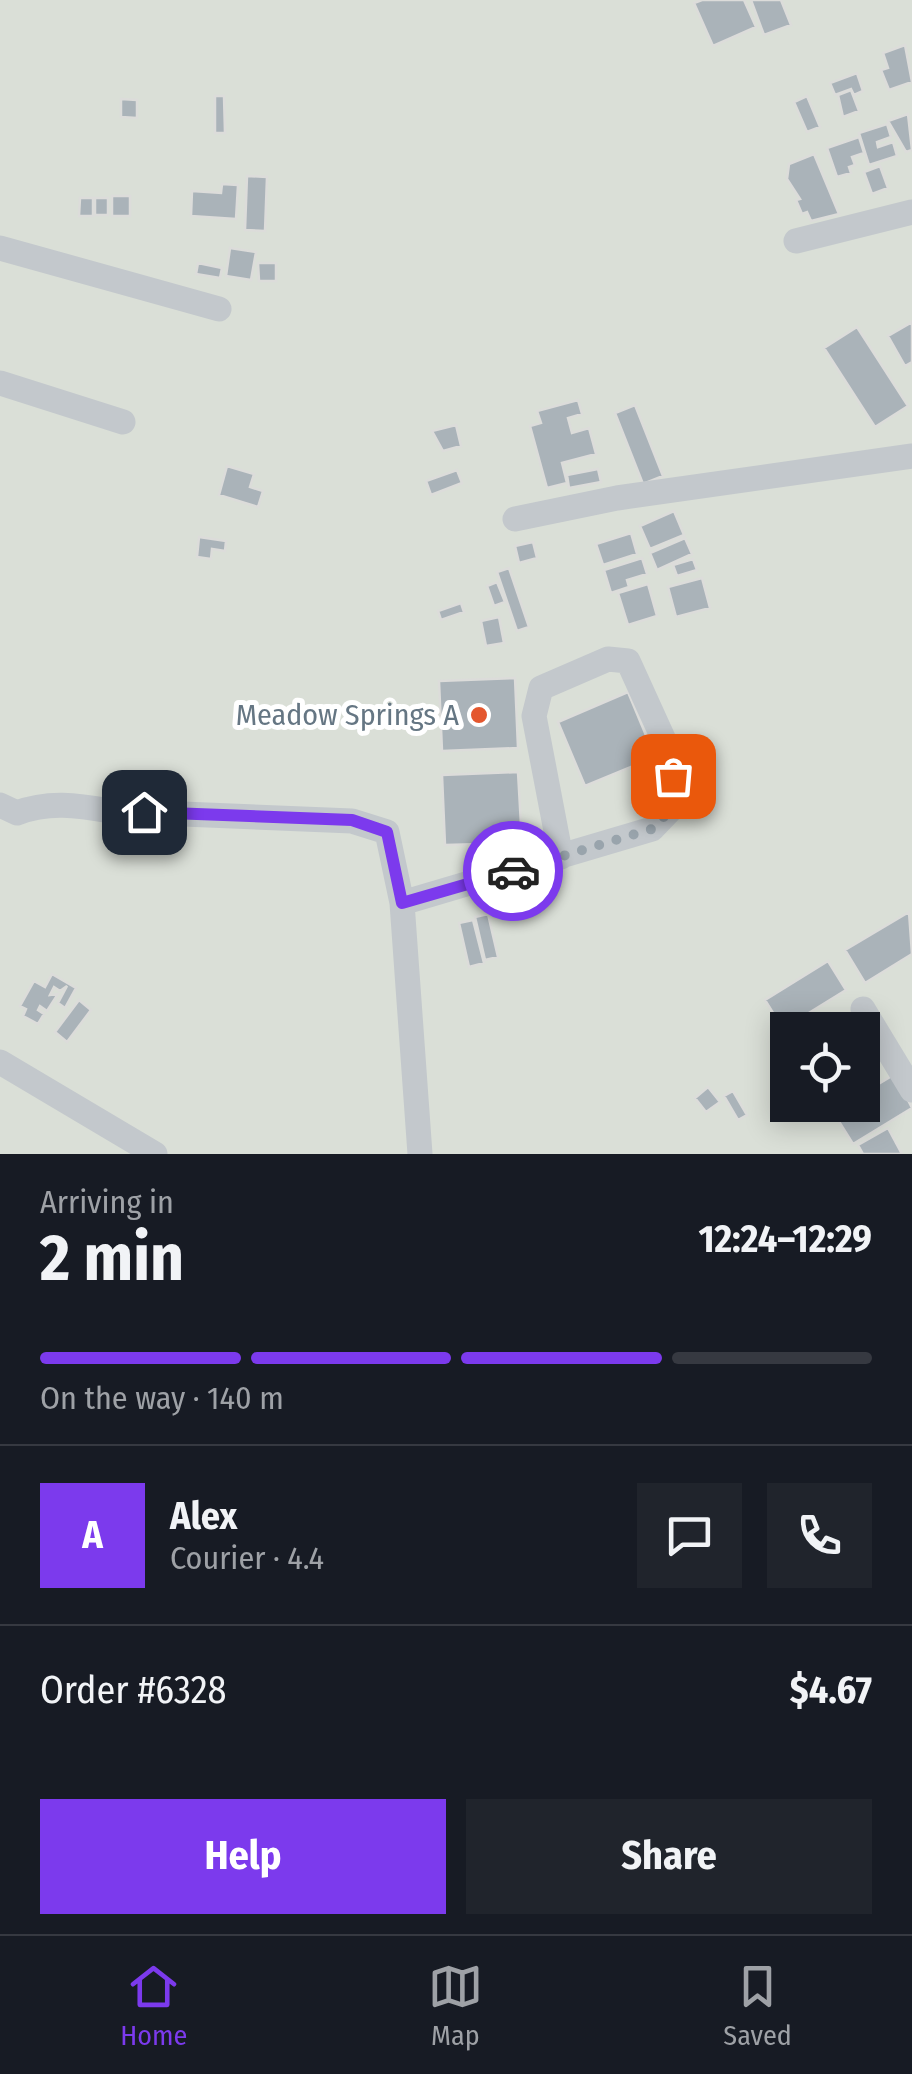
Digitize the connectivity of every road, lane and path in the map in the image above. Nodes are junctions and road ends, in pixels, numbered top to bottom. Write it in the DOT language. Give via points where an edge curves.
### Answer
graph roads {
  1 [pos="912,212"];
  2 [pos="796,241"];
  3 [pos="0,248"];
  4 [pos="219,308"];
  5 [pos="0,383"];
  6 [pos="123,422"];
  7 [pos="912,456"];
  8 [pos="515,520"];
  9 [pos="0,805"];
  10 [pos="561,857"];
  11 [pos="402,903"];
  12 [pos="863,1009"];
  13 [pos="0,1062"];
  14 [pos="912,1090"];
  15 [pos="156,1154"];
  16 [pos="420,1154"];
  1 -- 2 [label="street"];
  3 -- 4 [label="street"];
  5 -- 6 [label="street"];
  7 -- 8 [label="street" via="673,489"];
  9 -- 11 [label="street" via="17,813 72,804 352,820 387,832"];
  10 -- 10 [label="street" via="652,829 678,802 668,749 628,661 608,660 541,688 534,716"];
  10 -- 11 [label="street"];
  11 -- 16 [label="street"];
  12 -- 14 [label="street"];
  13 -- 15 [label="street"];
}
